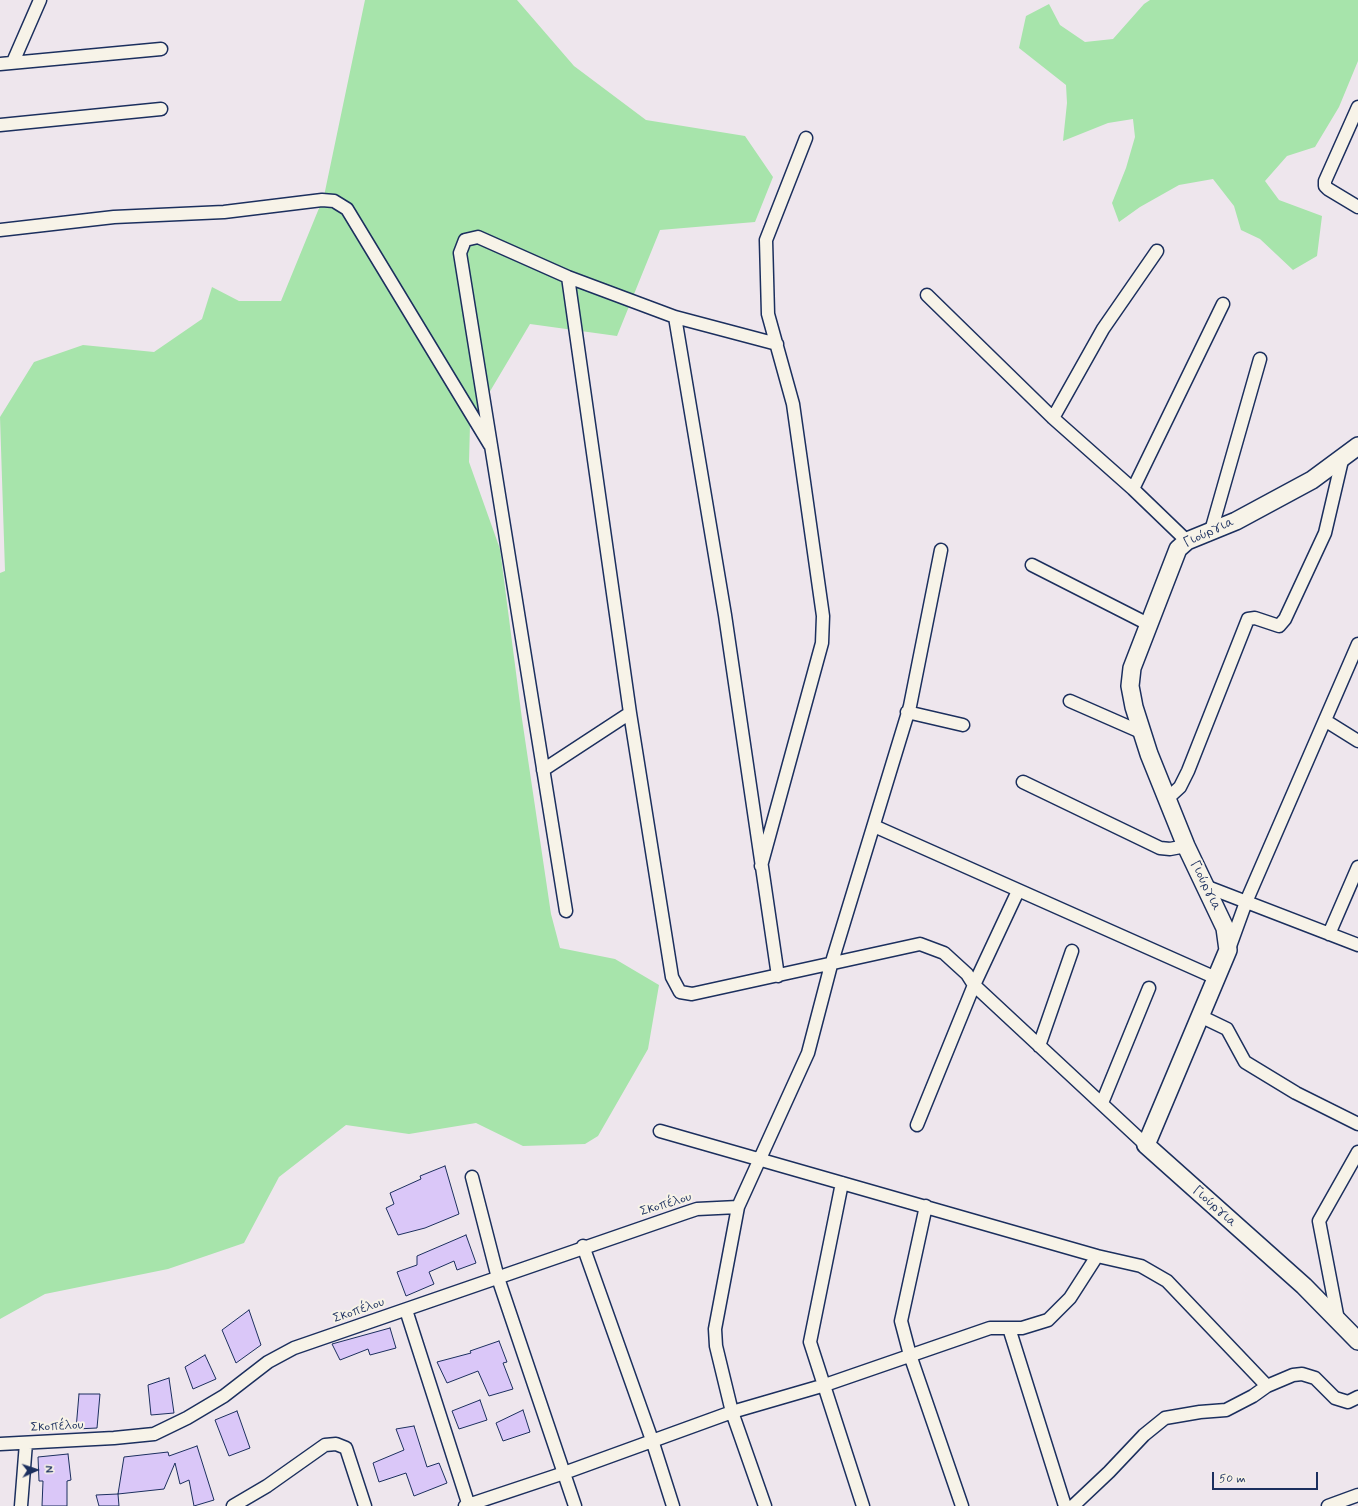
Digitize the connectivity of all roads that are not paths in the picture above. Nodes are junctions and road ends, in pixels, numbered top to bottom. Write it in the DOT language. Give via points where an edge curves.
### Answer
graph roads {
  1 [pos="40,0"];
  2 [pos="161,49"];
  3 [pos="13,62"];
  4 [pos="0,64"];
  5 [pos="1358,107"];
  6 [pos="162,109"];
  7 [pos="0,125"];
  8 [pos="806,138"];
  9 [pos="1358,207"];
  10 [pos="0,230"];
  11 [pos="1157,251"];
  12 [pos="568,277"];
  13 [pos="926,295"];
  14 [pos="1223,304"];
  15 [pos="675,317"];
  16 [pos="777,344"];
  17 [pos="1260,359"];
  18 [pos="1053,418"];
  19 [pos="1358,446"];
  20 [pos="493,450"];
  21 [pos="1343,456"];
  22 [pos="1133,489"];
  23 [pos="1211,531"];
  24 [pos="1187,541"];
  25 [pos="941,550"];
  26 [pos="1032,565"];
  27 [pos="1148,624"];
  28 [pos="1358,644"];
  29 [pos="1070,701"];
  30 [pos="908,712"];
  31 [pos="630,713"];
  32 [pos="1326,721"];
  33 [pos="964,725"];
  34 [pos="1143,733"];
  35 [pos="1358,741"];
  36 [pos="543,770"];
  37 [pos="1023,782"];
  38 [pos="1167,799"];
  39 [pos="874,826"];
  40 [pos="1186,846"];
  41 [pos="761,866"];
  42 [pos="1358,867"];
  43 [pos="1206,886"];
  44 [pos="1018,891"];
  45 [pos="1246,902"];
  46 [pos="566,911"];
  47 [pos="1329,934"];
  48 [pos="1358,945"];
  49 [pos="1228,950"];
  50 [pos="1072,952"];
  51 [pos="831,965"];
  52 [pos="778,976"];
  53 [pos="1216,978"];
  54 [pos="974,985"];
  55 [pos="1149,988"];
  56 [pos="1200,1016"];
  57 [pos="1039,1046"];
  58 [pos="1102,1103"];
  59 [pos="1358,1124"];
  60 [pos="917,1125"];
  61 [pos="660,1131"];
  62 [pos="1146,1145"];
  63 [pos="1358,1152"];
  64 [pos="760,1160"];
  65 [pos="472,1177"];
  66 [pos="842,1183"];
  67 [pos="926,1206"];
  68 [pos="738,1207"];
  69 [pos="584,1246"];
  70 [pos="1097,1256"];
  71 [pos="498,1278"];
  72 [pos="406,1310"];
  73 [pos="1338,1320"];
  74 [pos="1010,1328"];
  75 [pos="1358,1341"];
  76 [pos="910,1354"];
  77 [pos="825,1385"];
  78 [pos="1267,1386"];
  79 [pos="1358,1397"];
  80 [pos="732,1412"];
  81 [pos="652,1440"];
  82 [pos="26,1443"];
  83 [pos="0,1444"];
  84 [pos="564,1473"];
  85 [pos="1358,1494"];
  86 [pos="21,1506"];
  87 [pos="233,1506"];
  88 [pos="365,1506"];
  89 [pos="468,1506"];
  90 [pos="575,1506"];
  91 [pos="673,1506"];
  92 [pos="764,1506"];
  93 [pos="863,1506"];
  94 [pos="962,1506"];
  95 [pos="1065,1506"];
  96 [pos="1073,1506"];
  97 [pos="1328,1506"];
  1 -- 3 [label="street"];
  2 -- 3 [label="street"];
  3 -- 4 [label="street"];
  5 -- 9 [label="street" via="1324,181 1328,189"];
  6 -- 7 [label="street"];
  8 -- 16 [label="street" via="766,240 768,314"];
  10 -- 20 [label="street" via="114,217 224,212 334,200 347,209"];
  11 -- 18 [label="street" via="1103,329"];
  12 -- 15 [label="street"];
  12 -- 20 [label="street" via="478,237 465,240 460,253"];
  12 -- 31 [label="street"];
  13 -- 18 [label="street"];
  14 -- 22 [label="street"];
  15 -- 16 [label="street"];
  15 -- 41 [label="street" via="725,615"];
  16 -- 41 [label="street" via="793,404 823,616 822,643"];
  17 -- 23 [label="street"];
  18 -- 22 [label="street"];
  19 -- 21 [label="street, Γιούργια"];
  20 -- 36 [label="street"];
  21 -- 23 [label="street, Γιούργια" via="1312,480 1236,521"];
  21 -- 38 [label="street" via="1325,533 1285,619 1279,626 1255,618 1248,619 1188,771 1180,788"];
  22 -- 24 [label="street"];
  23 -- 24 [label="street, Γιούργια"];
  24 -- 27 [label="street, Γιούργια" via="1178,549"];
  25 -- 30 [label="street"];
  26 -- 27 [label="street"];
  27 -- 34 [label="street, Γιούργια" via="1132,668 1130,686"];
  28 -- 32 [label="street"];
  29 -- 34 [label="street"];
  30 -- 33 [label="street"];
  30 -- 39 [label="street"];
  31 -- 36 [label="street"];
  31 -- 52 [label="street" via="672,977 680,992 692,994"];
  32 -- 35 [label="street"];
  32 -- 45 [label="street"];
  34 -- 38 [label="street, Γιούργια"];
  36 -- 46 [label="street"];
  37 -- 40 [label="street" via="1160,848"];
  38 -- 40 [label="street, Γιούργια"];
  39 -- 44 [label="street"];
  39 -- 51 [label="street"];
  40 -- 43 [label="street, Γιούργια"];
  41 -- 52 [label="street"];
  42 -- 47 [label="street"];
  43 -- 45 [label="street"];
  43 -- 49 [label="street, Γιούργια" via="1225,928"];
  44 -- 53 [label="street"];
  44 -- 54 [label="street"];
  45 -- 47 [label="street"];
  45 -- 49 [label="street"];
  47 -- 48 [label="street"];
  49 -- 53 [label="street"];
  50 -- 57 [label="street"];
  51 -- 52 [label="street"];
  51 -- 54 [label="street" via="920,944 944,953 967,974"];
  51 -- 64 [label="street" via="808,1053"];
  53 -- 56 [label="street"];
  54 -- 57 [label="street"];
  54 -- 60 [label="street"];
  55 -- 58 [label="street"];
  56 -- 59 [label="street" via="1227,1030 1245,1062 1296,1093"];
  56 -- 62 [label="street"];
  57 -- 58 [label="street"];
  58 -- 62 [label="street"];
  61 -- 64 [label="street"];
  62 -- 73 [label="street, Γιούργια" via="1304,1286"];
  63 -- 73 [label="street" via="1320,1221"];
  64 -- 66 [label="street"];
  64 -- 68 [label="street"];
  65 -- 71 [label="street"];
  66 -- 67 [label="street"];
  66 -- 77 [label="street" via="810,1342"];
  67 -- 70 [label="street"];
  67 -- 76 [label="street" via="901,1321"];
  68 -- 69 [label="street, Σκοπέλου" via="697,1209"];
  68 -- 80 [label="street" via="714,1329"];
  69 -- 71 [label="street, Σκοπέλου"];
  69 -- 81 [label="street"];
  70 -- 74 [label="street" via="1070,1298 1048,1320 1022,1328"];
  70 -- 78 [label="street" via="1141,1266 1167,1281"];
  71 -- 72 [label="street, Σκοπέλου"];
  71 -- 84 [label="street"];
  72 -- 82 [label="street, Σκοπέλου" via="294,1348 268,1362 224,1396 154,1434"];
  72 -- 89 [label="street"];
  73 -- 75 [label="street, Γιούργια"];
  74 -- 76 [label="street" via="990,1328"];
  74 -- 95 [label="street"];
  76 -- 77 [label="street"];
  76 -- 94 [label="street"];
  77 -- 80 [label="street"];
  77 -- 93 [label="street"];
  78 -- 79 [label="street" via="1302,1374 1315,1378 1335,1398 1348,1402"];
  78 -- 96 [label="street" via="1226,1410 1165,1418 1144,1435 1110,1472"];
  80 -- 81 [label="street"];
  80 -- 92 [label="street"];
  81 -- 84 [label="street"];
  81 -- 91 [label="street"];
  82 -- 83 [label="street, Σκοπέλου"];
  82 -- 86 [label="street"];
  84 -- 89 [label="street"];
  84 -- 90 [label="street"];
  85 -- 97 [label="street"];
  87 -- 88 [label="street" via="267,1486 325,1445 336,1444 346,1448"];
}
